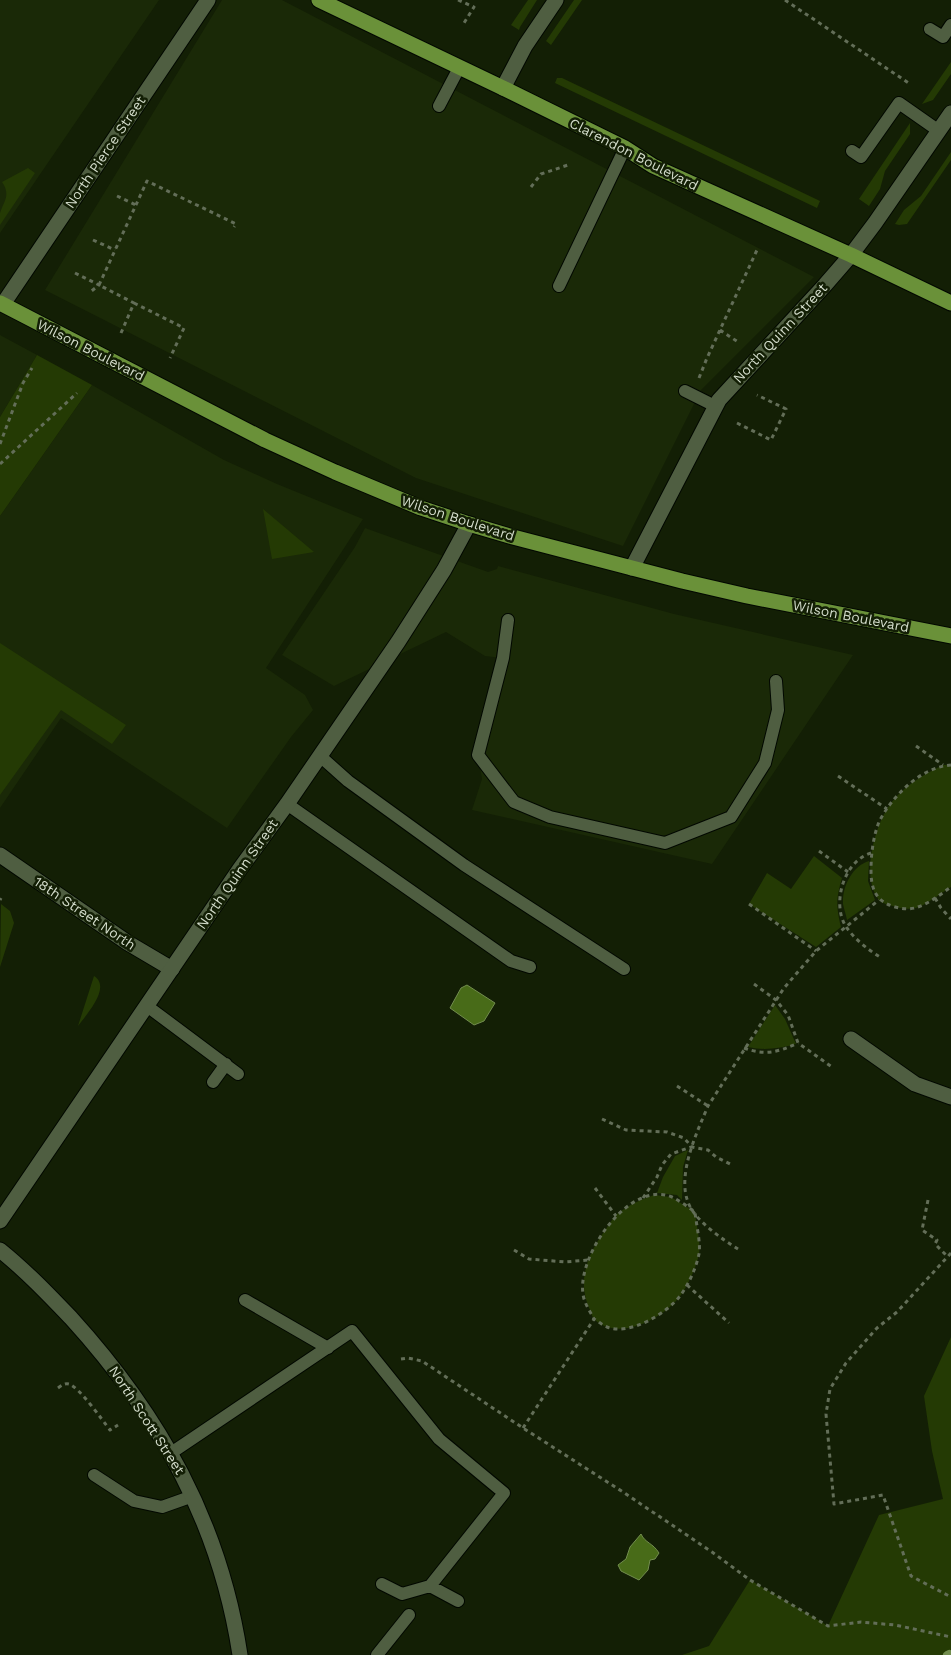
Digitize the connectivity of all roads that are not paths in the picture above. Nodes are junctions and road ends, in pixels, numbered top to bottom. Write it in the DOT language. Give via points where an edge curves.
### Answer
graph roads {
  1 [pos="208,0"];
  2 [pos="319,0"];
  3 [pos="556,0"];
  4 [pos="951,25"];
  5 [pos="930,29"];
  6 [pos="459,68"];
  7 [pos="503,88"];
  8 [pos="440,106"];
  9 [pos="951,113"];
  10 [pos="939,131"];
  11 [pos="625,148"];
  12 [pos="852,152"];
  13 [pos="851,254"];
  14 [pos="559,286"];
  15 [pos="951,303"];
  16 [pos="2,304"];
  17 [pos="691,388"];
  18 [pos="715,406"];
  19 [pos="469,524"];
  20 [pos="632,568"];
  21 [pos="508,620"];
  22 [pos="951,636"];
  23 [pos="776,681"];
  24 [pos="320,756"];
  25 [pos="287,804"];
  26 [pos="0,855"];
  27 [pos="530,967"];
  28 [pos="624,968"];
  29 [pos="172,969"];
  30 [pos="147,1006"];
  31 [pos="851,1039"];
  32 [pos="226,1064"];
  33 [pos="238,1074"];
  34 [pos="213,1082"];
  35 [pos="951,1097"];
  36 [pos="0,1221"];
  37 [pos="0,1250"];
  38 [pos="245,1300"];
  39 [pos="328,1348"];
  40 [pos="171,1453"];
  41 [pos="94,1475"];
  42 [pos="194,1496"];
  43 [pos="382,1584"];
  44 [pos="430,1586"];
  45 [pos="458,1601"];
  46 [pos="409,1615"];
  47 [pos="240,1655"];
  48 [pos="377,1655"];
  1 -- 16 [label="street, North Pierce Street"];
  2 -- 6 [label="main road, Clarendon Boulevard"];
  3 -- 7 [label="street" via="525,46"];
  4 -- 5 [label="lane" via="943,37"];
  6 -- 7 [label="main road, Clarendon Boulevard"];
  6 -- 8 [label="lane"];
  7 -- 11 [label="main road, Clarendon Boulevard"];
  9 -- 10 [label="street, North Quinn Street"];
  10 -- 12 [label="lane" via="898,104 860,157"];
  10 -- 13 [label="street, North Quinn Street"];
  11 -- 13 [label="main road, Clarendon Boulevard" via="653,166"];
  11 -- 14 [label="lane"];
  13 -- 15 [label="main road, Clarendon Boulevard"];
  13 -- 18 [label="street, North Quinn Street"];
  16 -- 19 [label="main road, Wilson Boulevard" via="265,440 413,505"];
  17 -- 18 [label="lane"];
  18 -- 20 [label="street, North Quinn Street"];
  19 -- 20 [label="main road, Wilson Boulevard"];
  19 -- 24 [label="street, North Quinn Street" via="398,642"];
  20 -- 22 [label="main road, Wilson Boulevard" via="747,596"];
  21 -- 23 [label="lane" via="503,658 478,755 514,802 569,822 665,843 731,817 765,763 778,710"];
  24 -- 25 [label="street, North Quinn Street"];
  24 -- 28 [label="lane" via="348,781 464,865"];
  25 -- 27 [label="lane" via="511,961"];
  25 -- 29 [label="street, North Quinn Street"];
  26 -- 29 [label="street, 18th Street North" via="128,943"];
  29 -- 30 [label="street, North Quinn Street"];
  30 -- 32 [label="lane"];
  30 -- 36 [label="street, North Quinn Street"];
  31 -- 35 [label="street" via="915,1084"];
  32 -- 33 [label="lane"];
  32 -- 34 [label="lane"];
  37 -- 40 [label="street, North Scott Street" via="60,1306 101,1352"];
  38 -- 39 [label="lane"];
  39 -- 40 [label="lane"];
  39 -- 44 [label="lane" via="352,1331 439,1439 504,1494"];
  40 -- 42 [label="street, North Scott Street"];
  41 -- 42 [label="lane" via="134,1501 162,1507"];
  42 -- 47 [label="street, North Scott Street" via="216,1555"];
  43 -- 44 [label="lane" via="402,1594"];
  44 -- 45 [label="lane"];
  46 -- 48 [label="lane"];
}
